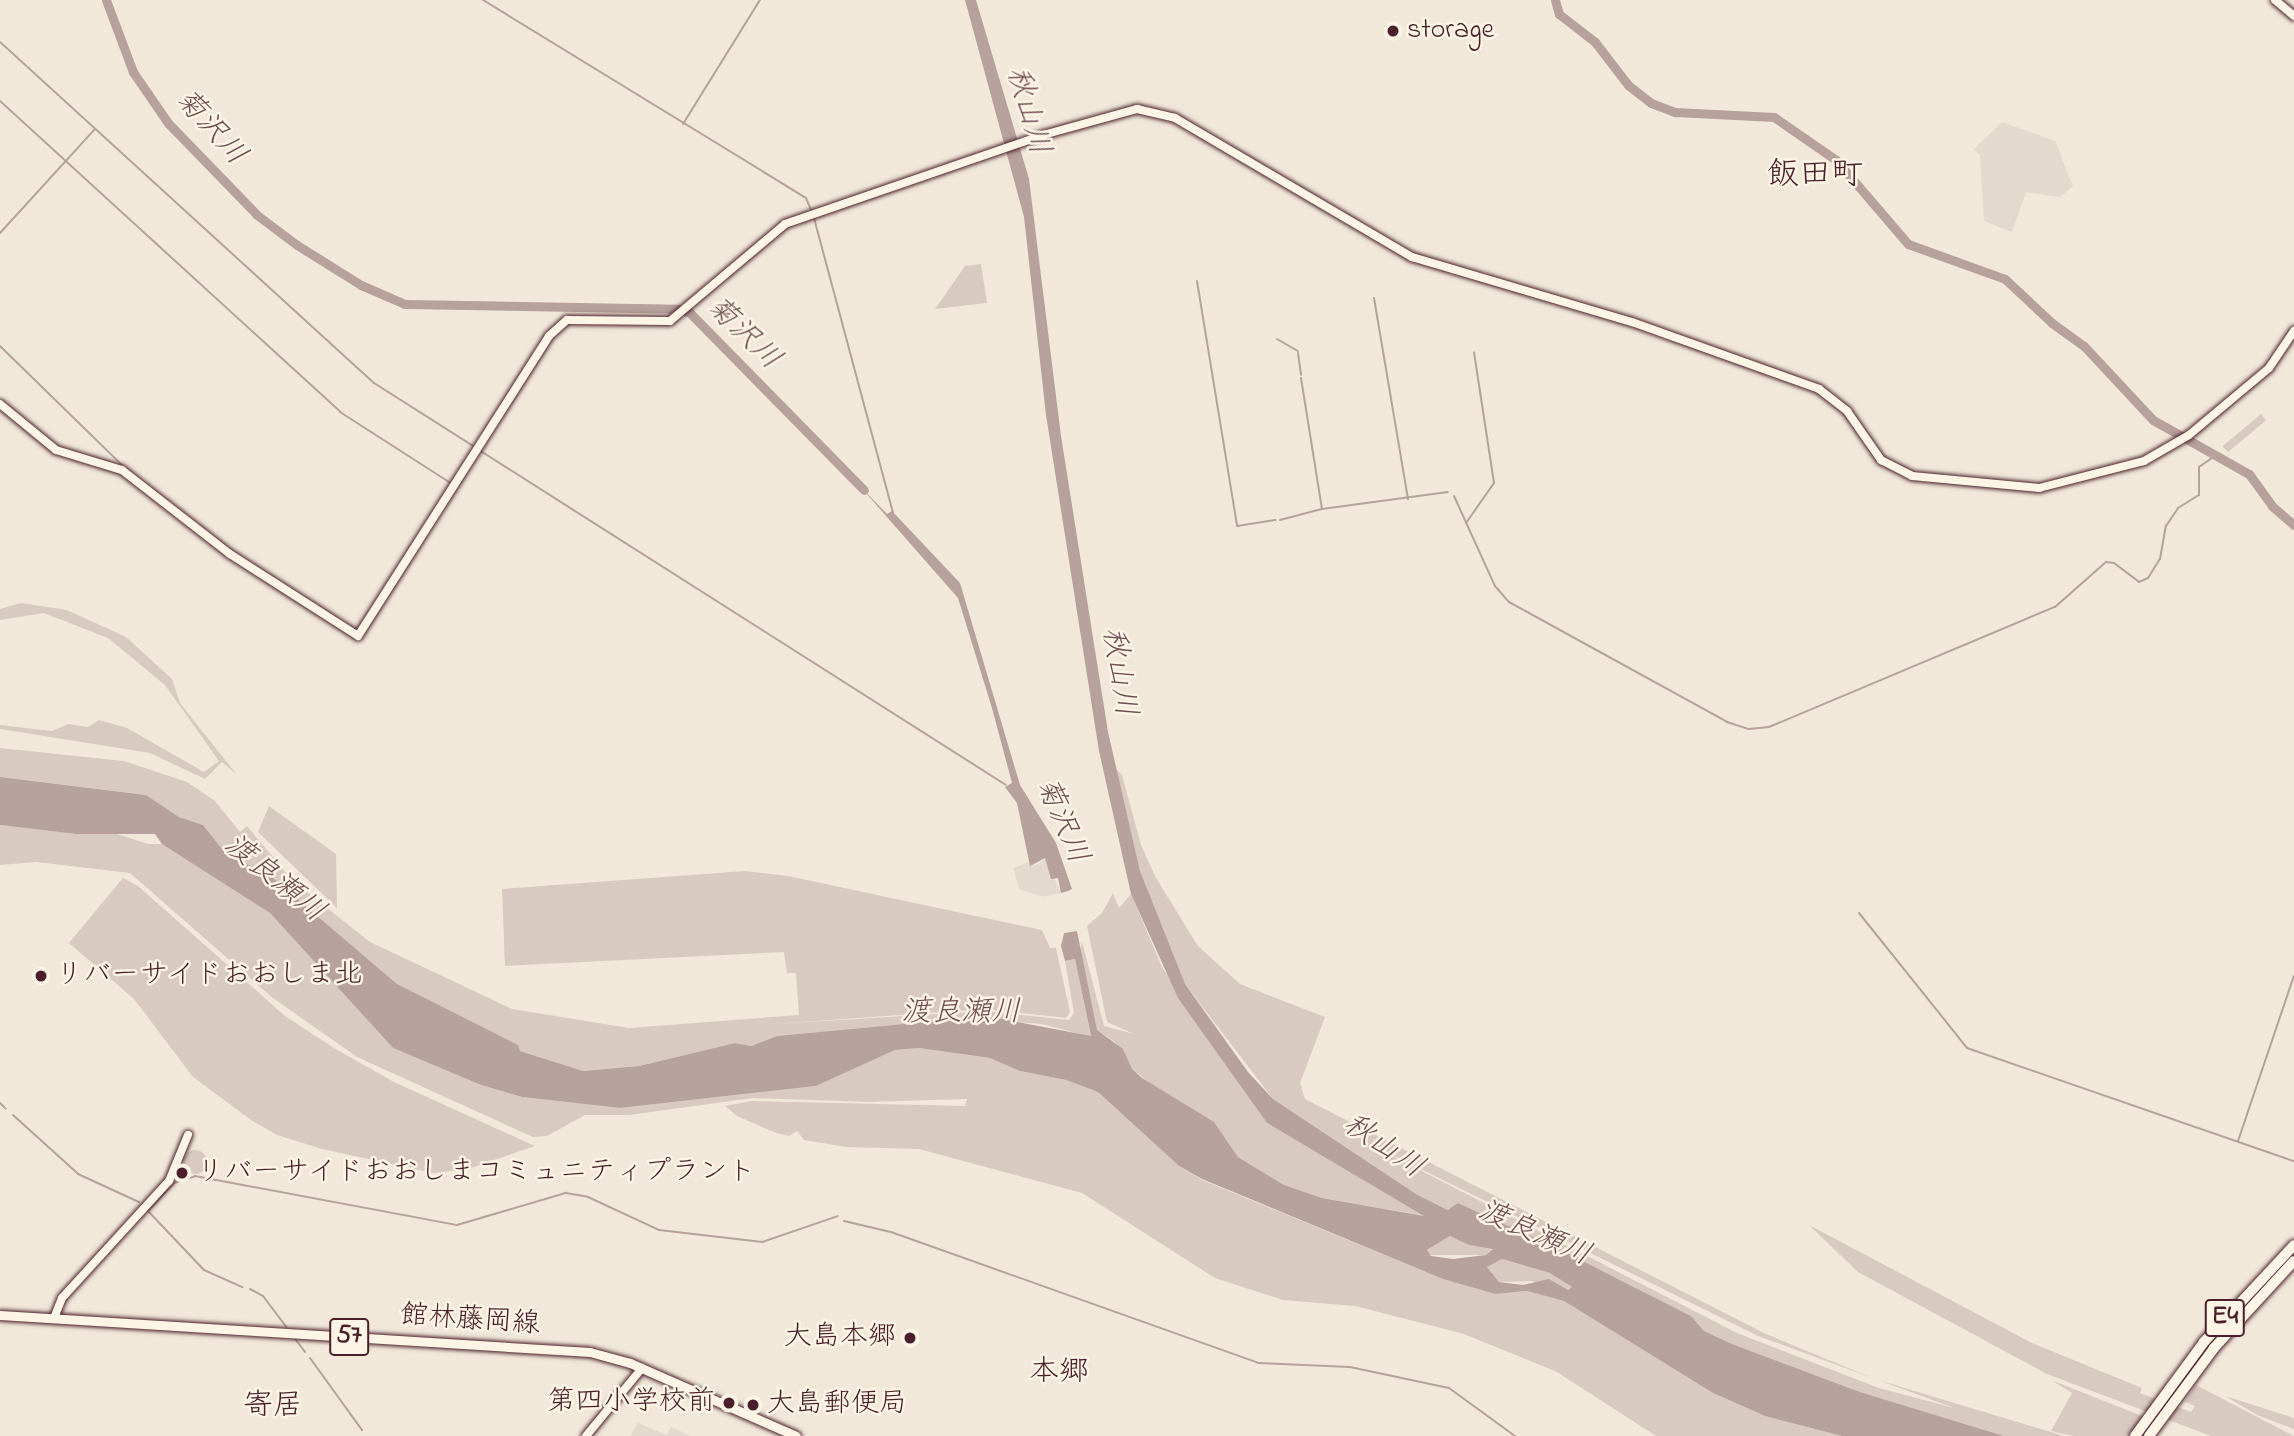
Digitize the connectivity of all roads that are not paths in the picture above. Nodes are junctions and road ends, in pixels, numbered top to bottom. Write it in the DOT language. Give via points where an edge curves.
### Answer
graph roads {
  1 [pos="2275,0"];
  2 [pos="2294,16"];
  3 [pos="2294,331"];
  4 [pos="0,404"];
  5 [pos="188,1135"];
  6 [pos="2294,1245"];
  7 [pos="2294,1261"];
  8 [pos="0,1315"];
  9 [pos="54,1318"];
  10 [pos="642,1368"];
  11 [pos="586,1436"];
  12 [pos="796,1436"];
  13 [pos="2135,1436"];
  14 [pos="2149,1436"];
  1 -- 2 [label="street"];
  3 -- 4 [label="street" via="2269,368 2189,435 2144,461 2039,488 1912,476 1881,460 1847,411 1819,389 1632,322 1412,257 1166,114 1122,110 785,224 670,321 580,318 555,328 358,636 230,554 122,470 56,450"];
  5 -- 9 [label="street" via="169,1181 62,1298"];
  6 -- 13 [label="highway, E4" via="2223,1320"];
  7 -- 14 [label="highway, E4" via="2232,1326"];
  8 -- 9 [label="main road, 館林藤岡線 / 57"];
  9 -- 10 [label="main road, 館林藤岡線 / 57" via="569,1350"];
  10 -- 11 [label="street"];
  10 -- 12 [label="main road, 館林藤岡線 / 57"];
}
